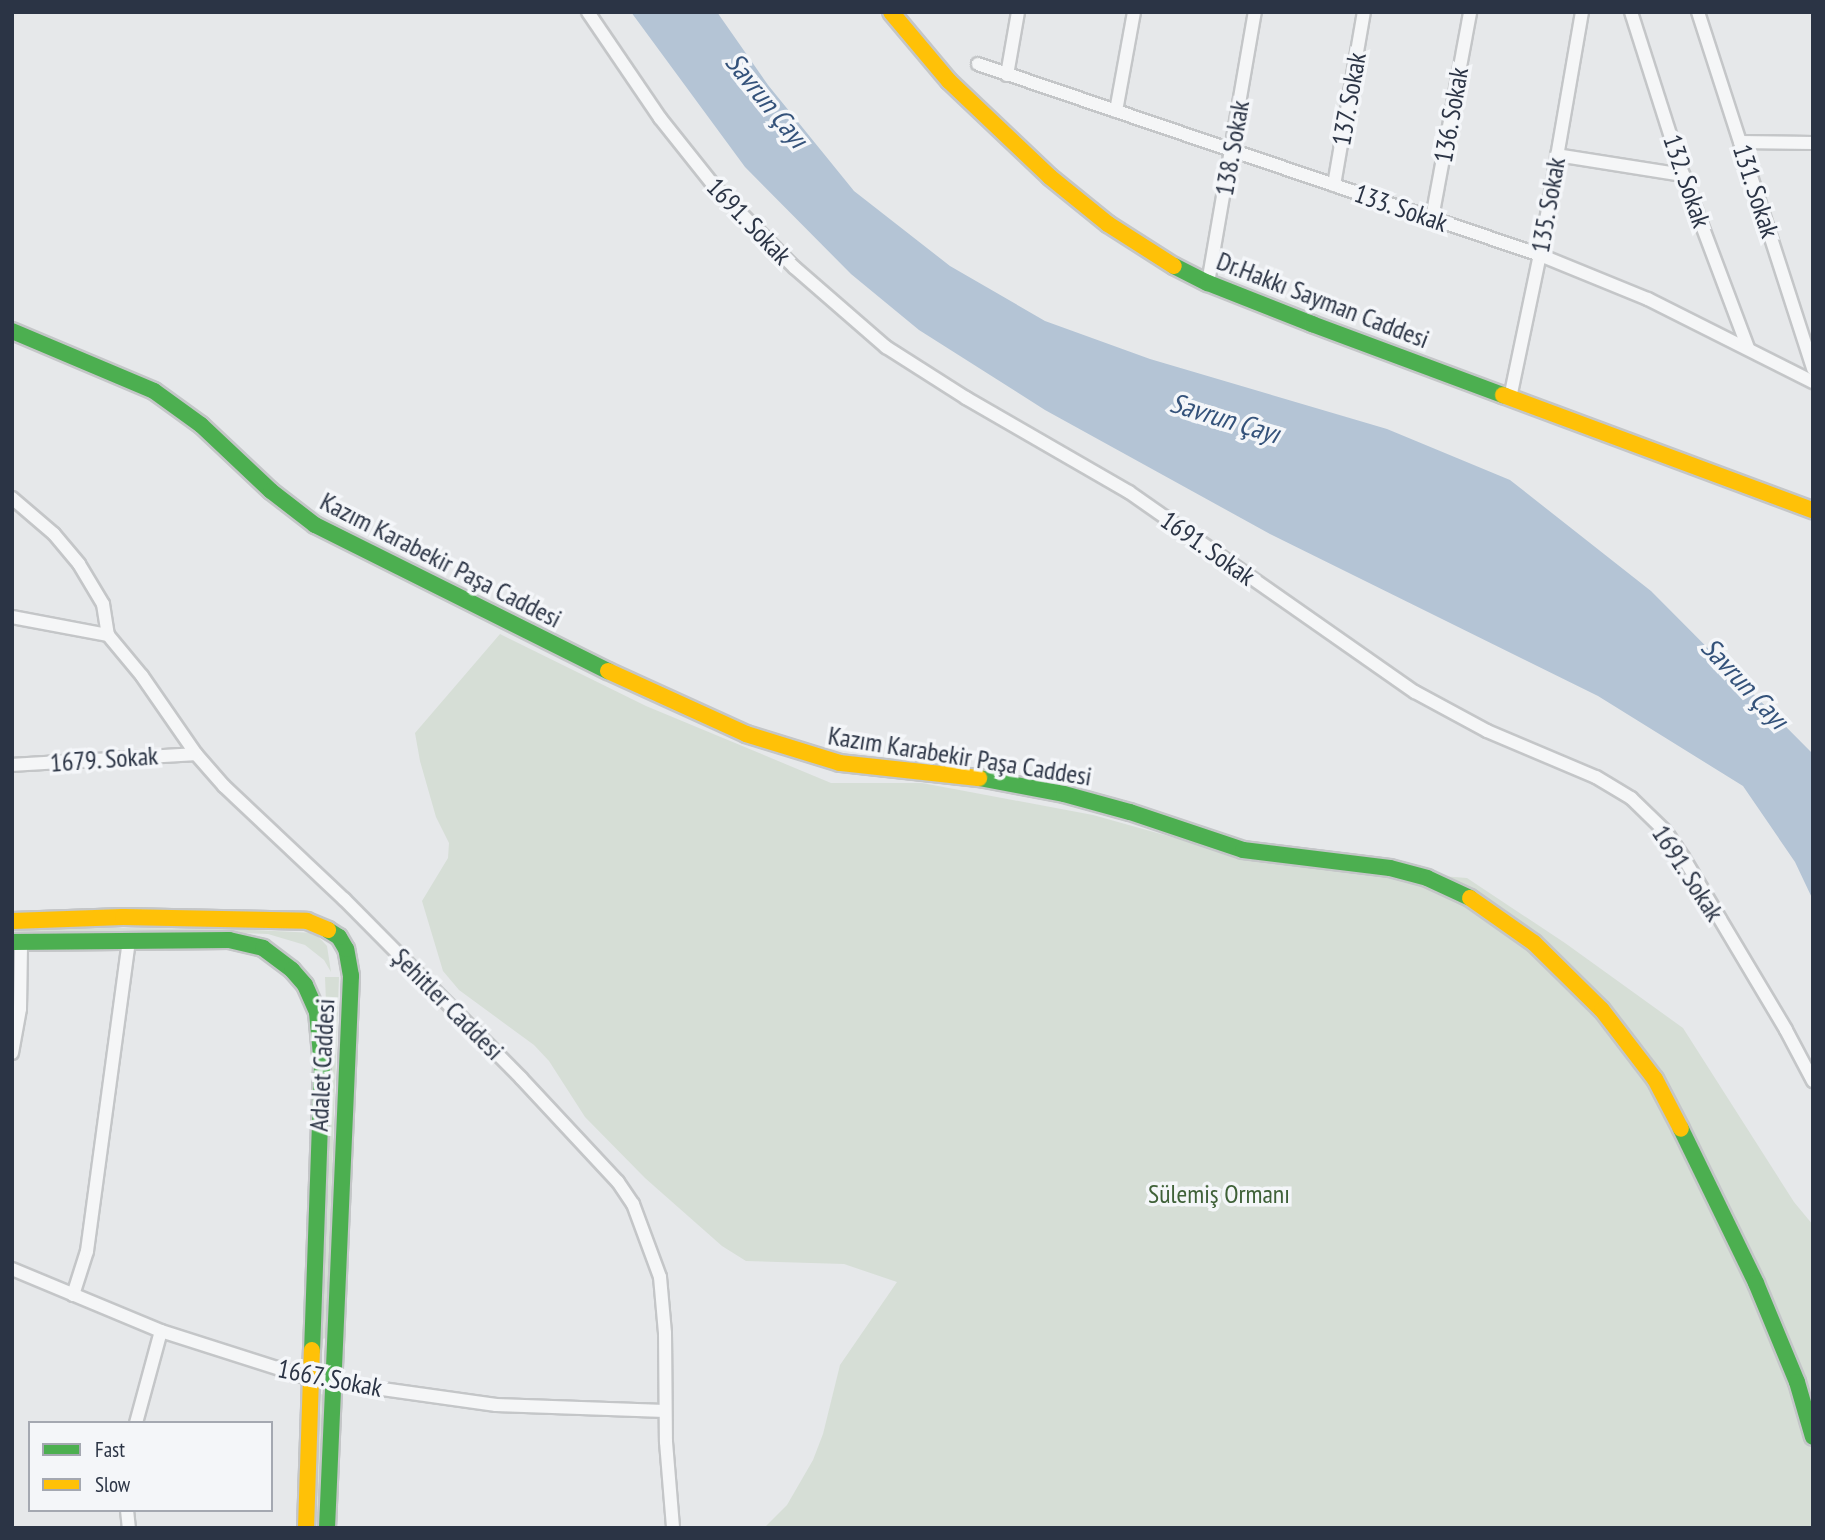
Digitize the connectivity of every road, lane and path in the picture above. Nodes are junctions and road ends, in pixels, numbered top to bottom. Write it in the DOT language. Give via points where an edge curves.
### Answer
graph roads {
  1 [pos="588,12"];
  2 [pos="891,12"];
  3 [pos="1018,12"];
  4 [pos="1134,12"];
  5 [pos="1255,12"];
  6 [pos="1364,12"];
  7 [pos="1470,12"];
  8 [pos="1582,12"];
  9 [pos="1631,12"];
  10 [pos="1702,14"];
  11 [pos="904,20"];
  12 [pos="978,64"];
  13 [pos="1007,75"];
  14 [pos="1116,111"];
  15 [pos="1740,142"];
  16 [pos="1813,143"];
  17 [pos="1231,150"];
  18 [pos="1557,155"];
  19 [pos="1683,175"];
  20 [pos="1334,185"];
  21 [pos="1432,218"];
  22 [pos="1540,255"];
  23 [pos="1208,283"];
  24 [pos="12,331"];
  25 [pos="1748,348"];
  26 [pos="1810,354"];
  27 [pos="1813,369"];
  28 [pos="1813,382"];
  29 [pos="1510,398"];
  30 [pos="12,498"];
  31 [pos="1813,510"];
  32 [pos="12,617"];
  33 [pos="108,635"];
  34 [pos="196,754"];
  35 [pos="12,765"];
  36 [pos="12,921"];
  37 [pos="129,940"];
  38 [pos="17,942"];
  39 [pos="12,1053"];
  40 [pos="1813,1081"];
  41 [pos="12,1269"];
  42 [pos="73,1294"];
  43 [pos="161,1331"];
  44 [pos="311,1379"];
  45 [pos="333,1384"];
  46 [pos="665,1411"];
  47 [pos="137,1421"];
  48 [pos="1813,1437"];
  49 [pos="306,1528"];
  50 [pos="327,1528"];
  51 [pos="673,1528"];
  1 -- 40 [label="street, 1691. Sokak" via="653,109 714,186 795,268 886,347 1129,492 1415,692 1631,798 1666,832 1683,857"];
  2 -- 11 [label="street, Dr.Hakkı Sayman Caddesi"];
  3 -- 13 [label="street"];
  4 -- 14 [label="street"];
  5 -- 17 [label="street, 138. Sokak"];
  6 -- 20 [label="street, 137. Sokak"];
  7 -- 21 [label="street, 136. Sokak"];
  8 -- 18 [label="street, 135. Sokak"];
  9 -- 19 [label="street, 132. Sokak"];
  10 -- 15 [label="street, 131. Sokak"];
  11 -- 23 [label="street, Dr.Hakkı Sayman Caddesi" via="949,81 1050,177 1136,244"];
  12 -- 13 [label="street, 133. Sokak"];
  13 -- 14 [label="street, 133. Sokak"];
  14 -- 17 [label="street, 133. Sokak"];
  15 -- 16 [label="street"];
  15 -- 26 [label="street, 131. Sokak"];
  17 -- 20 [label="street, 133. Sokak"];
  17 -- 23 [label="street, 138. Sokak"];
  18 -- 19 [label="street"];
  18 -- 22 [label="street, 135. Sokak"];
  19 -- 25 [label="street, 132. Sokak"];
  20 -- 21 [label="street, 133. Sokak"];
  21 -- 22 [label="street, 133. Sokak"];
  22 -- 25 [label="street, 133. Sokak" via="1648,299"];
  22 -- 29 [label="street, 135. Sokak"];
  23 -- 29 [label="street, Dr.Hakkı Sayman Caddesi"];
  24 -- 48 [label="street, Kazım Karabekir Paşa Caddesi" via="154,391 201,425 289,506 333,535 605,670 746,734 840,762 960,775 1065,794 1255,853 1390,868 1427,878 1477,901 1568,975 1602,1010 1655,1079 1760,1294 1797,1382"];
  25 -- 28 [label="street, 133. Sokak"];
  26 -- 27 [label="street, 131. Sokak"];
  29 -- 31 [label="street, Dr.Hakkı Sayman Caddesi"];
  30 -- 33 [label="street" via="54,534 79,564 103,604"];
  32 -- 33 [label="street"];
  33 -- 34 [label="street, Şehitler Caddesi"];
  34 -- 35 [label="street, 1679. Sokak"];
  34 -- 46 [label="street, Şehitler Caddesi" via="252,815 502,1058 633,1203 660,1277"];
  36 -- 45 [label="street, Adalet Caddesi" via="278,919 307,921 339,937 351,976"];
  37 -- 38 [label="street"];
  37 -- 42 [label="street" via="87,1251"];
  37 -- 44 [label="street" via="246,942 279,958 310,996 323,1066"];
  38 -- 39 [label="street" via="20,1009"];
  41 -- 42 [label="street, 1667. Sokak"];
  42 -- 43 [label="street, 1667. Sokak"];
  43 -- 44 [label="street, 1667. Sokak"];
  43 -- 47 [label="street"];
  44 -- 45 [label="street, 1667. Sokak"];
  44 -- 49 [label="street"];
  45 -- 46 [label="street, 1667. Sokak" via="496,1405"];
  45 -- 50 [label="street, Adalet Caddesi"];
  46 -- 51 [label="street, Şehitler Caddesi"];
}
